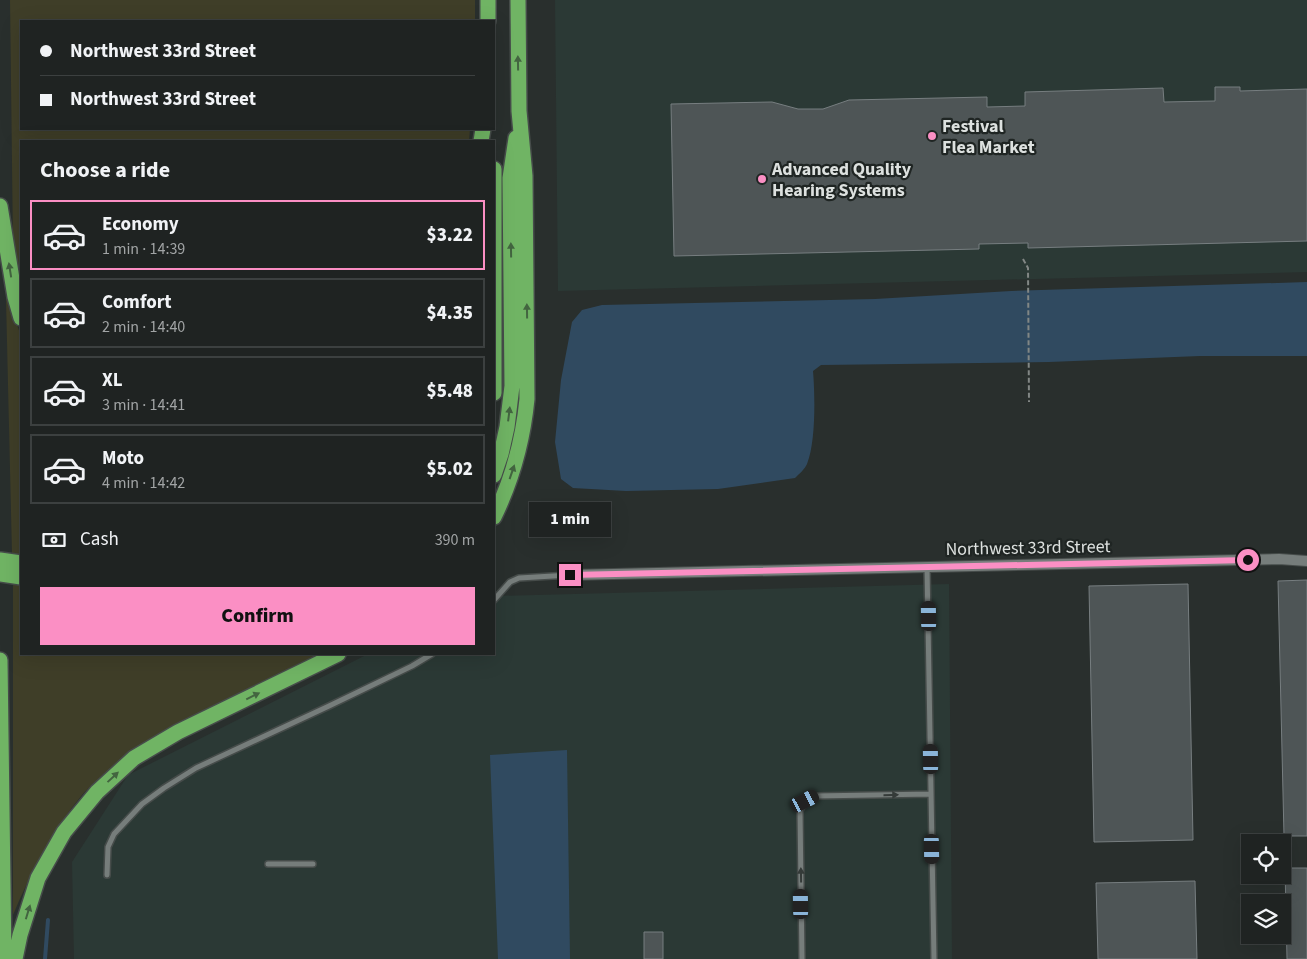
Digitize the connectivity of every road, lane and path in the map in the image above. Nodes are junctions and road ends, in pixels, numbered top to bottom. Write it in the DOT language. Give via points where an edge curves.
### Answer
graph roads {
  1 [pos="488,0"];
  2 [pos="518,0"];
  3 [pos="488,20"];
  4 [pos="519,111"];
  5 [pos="0,206"];
  6 [pos="1023,259"];
  7 [pos="20,314"];
  8 [pos="1029,402"];
  9 [pos="495,472"];
  10 [pos="495,515"];
  11 [pos="0,560"];
  12 [pos="1307,561"];
  13 [pos="20,563"];
  14 [pos="927,566"];
  15 [pos="0,574"];
  16 [pos="570,575"];
  17 [pos="20,577"];
  18 [pos="495,599"];
  19 [pos="336,655"];
  20 [pos="430,655"];
  21 [pos="0,660"];
  22 [pos="931,794"];
  23 [pos="268,864"];
  24 [pos="313,864"];
  25 [pos="108,875"];
  26 [pos="4,959"];
  27 [pos="15,959"];
  28 [pos="802,959"];
  29 [pos="934,959"];
  1 -- 3 [label="highway"];
  4 -- 2 [label="highway, one-way"];
  9 -- 4 [label="highway, one-way" via="507,426 512,386 510,178"];
  10 -- 4 [label="highway, one-way" via="514,467 526,419 525,176"];
  7 -- 5 [label="highway, one-way"];
  6 -- 8 [label="path" via="1028,268"];
  11 -- 13 [label="highway"];
  12 -- 14 [label="street, Northwest 33rd Street"];
  14 -- 16 [label="street, Northwest 33rd Street"];
  14 -- 22 [label="lane"];
  15 -- 17 [label="highway"];
  16 -- 18 [label="lane" via="519,578 510,582"];
  27 -- 19 [label="highway, one-way" via="38,878 64,832 96,792 134,758 178,732"];
  20 -- 25 [label="lane" via="196,768 164,788 142,804 114,834 108,847"];
  21 -- 26 [label="highway"];
  28 -- 22 [label="lane, one-way" via="800,811 805,801 815,796"];
  22 -- 29 [label="lane"];
  23 -- 24 [label="lane"];
}
